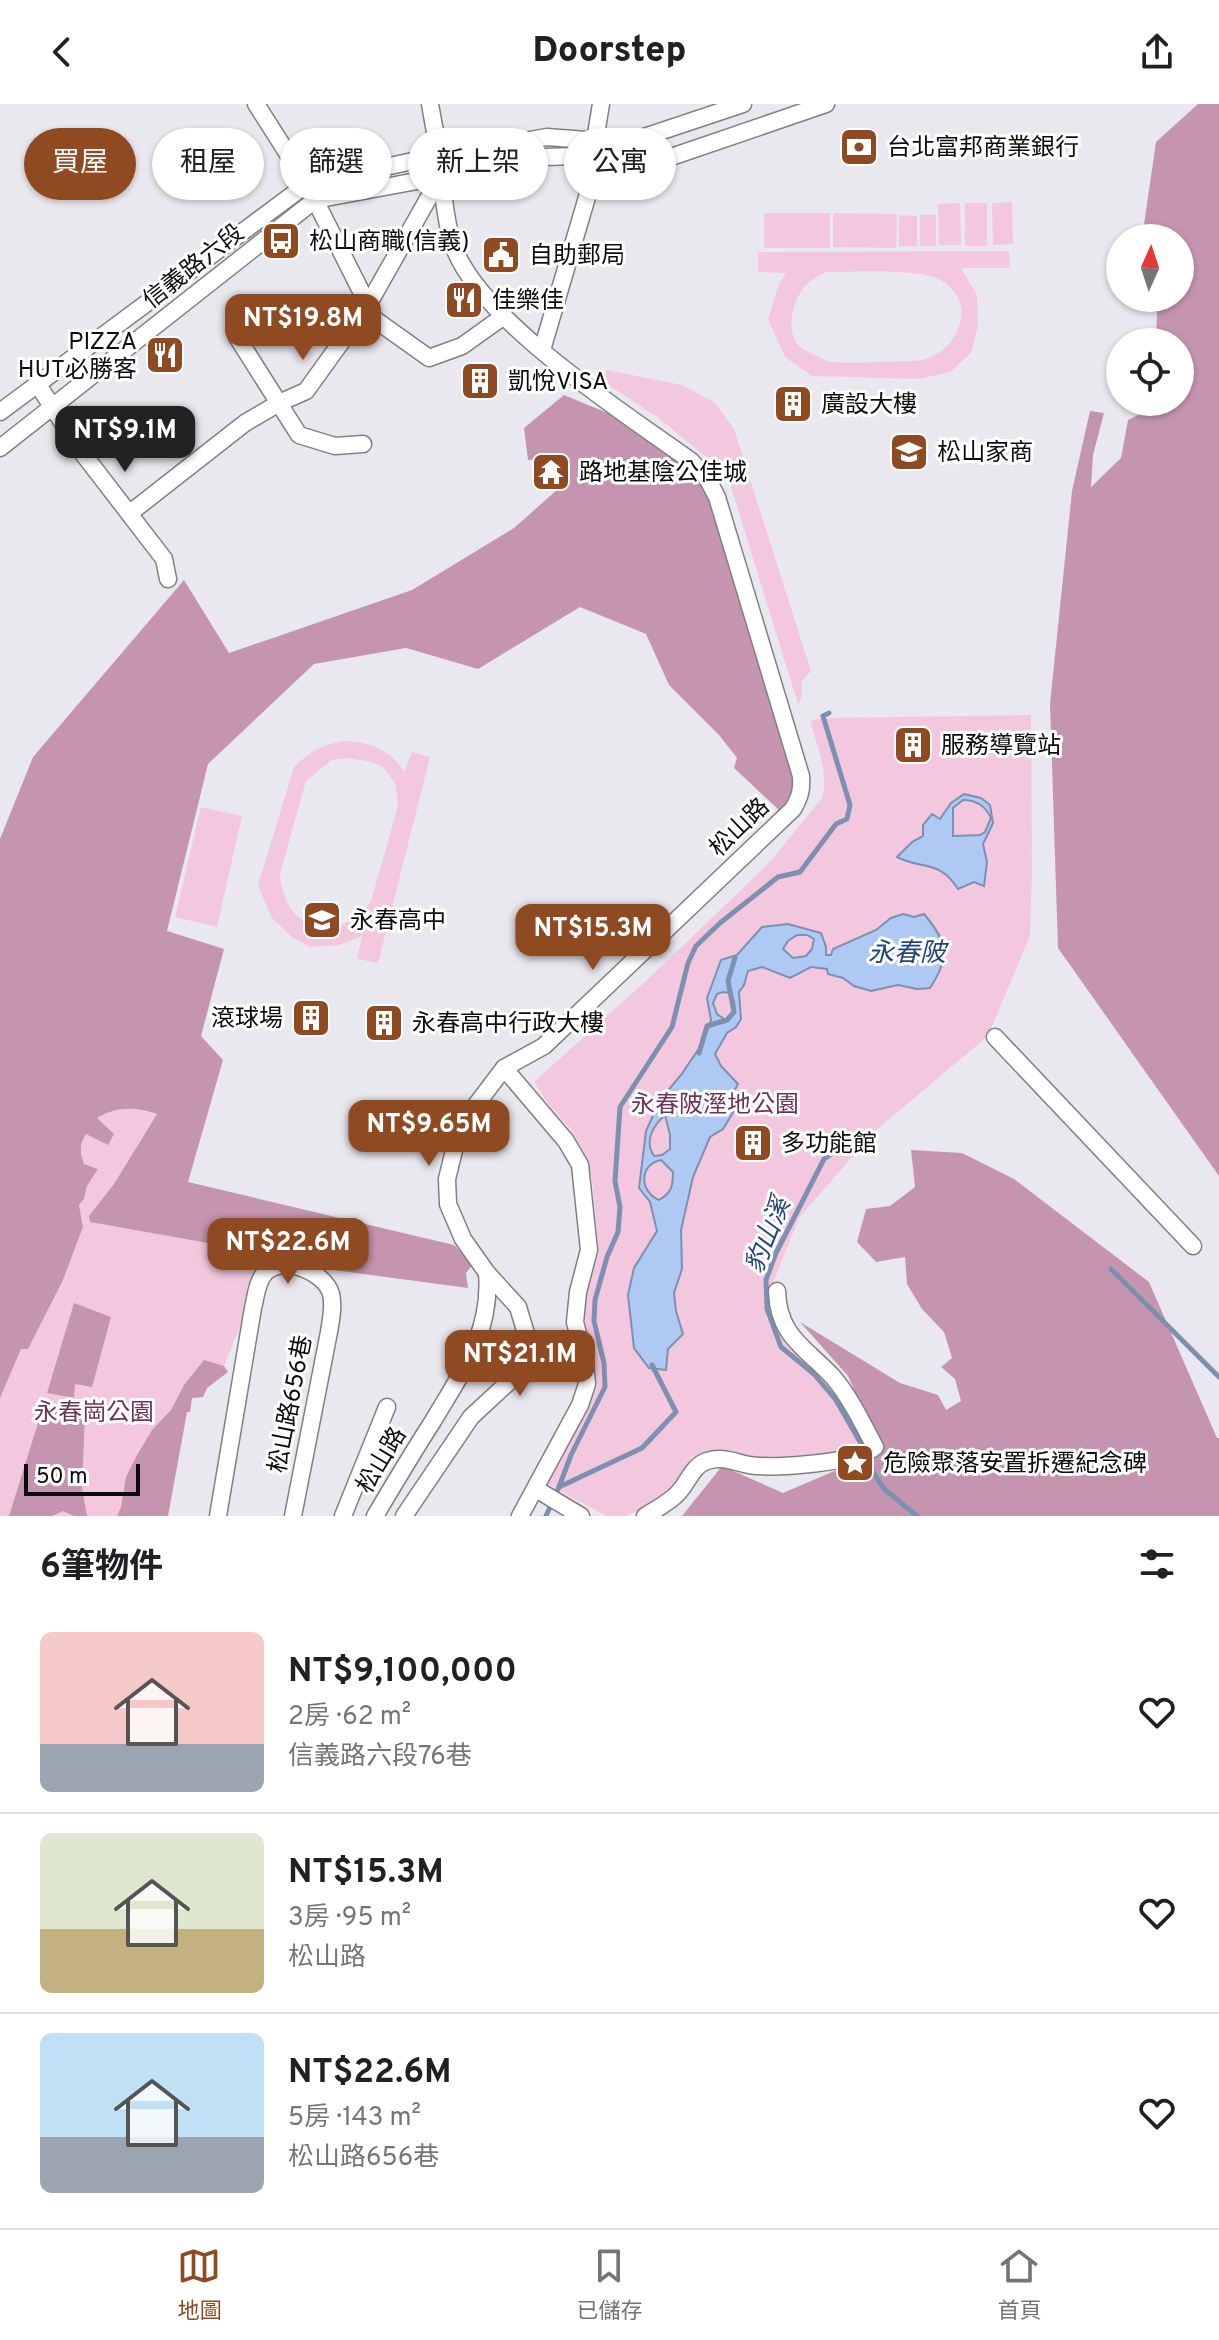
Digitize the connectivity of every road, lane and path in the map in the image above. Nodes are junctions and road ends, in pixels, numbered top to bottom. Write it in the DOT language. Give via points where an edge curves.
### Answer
graph roads {
  1 [pos="256,104"];
  2 [pos="430,104"];
  3 [pos="601,104"];
  4 [pos="743,104"];
  5 [pos="826,104"];
  6 [pos="434,128"];
  7 [pos="597,128"];
  8 [pos="671,128"];
  9 [pos="280,142"];
  10 [pos="676,155"];
  11 [pos="286,200"];
  12 [pos="315,200"];
  13 [pos="427,200"];
  14 [pos="443,200"];
  15 [pos="586,200"];
  16 [pos="366,308"];
  17 [pos="504,316"];
  18 [pos="237,337"];
  19 [pos="542,350"];
  20 [pos="38,385"];
  21 [pos="279,403"];
  22 [pos="52,408"];
  23 [pos="0,412"];
  24 [pos="363,444"];
  25 [pos="0,448"];
  26 [pos="130,513"];
  27 [pos="168,579"];
  28 [pos="995,1037"];
  29 [pos="504,1068"];
  30 [pos="1193,1246"];
  31 [pos="487,1273"];
  32 [pos="768,1303"];
  33 [pos="387,1407"];
  34 [pos="536,1489"];
  35 [pos="218,1516"];
  36 [pos="293,1516"];
  37 [pos="343,1516"];
  38 [pos="375,1516"];
  39 [pos="404,1516"];
  40 [pos="520,1516"];
  41 [pos="581,1516"];
  42 [pos="645,1516"];
  1 -- 9 [label="street"];
  2 -- 6 [label="street, 松山路"];
  3 -- 7 [label="street"];
  4 -- 8 [label="street, 信義路六段"];
  5 -- 10 [label="street, 信義路六段"];
  11 -- 20 [label="street, 信義路六段"];
  12 -- 16 [label="street"];
  12 -- 22 [label="street, 信義路六段"];
  13 -- 16 [label="street"];
  14 -- 17 [label="street, 松山路" via="452,244 473,282"];
  15 -- 19 [label="street"];
  16 -- 17 [label="street" via="429,358 462,346"];
  16 -- 21 [label="street" via="306,391"];
  17 -- 19 [label="street, 松山路"];
  18 -- 21 [label="street"];
  19 -- 29 [label="street, 松山路" via="707,478 801,776 801,797 544,1046"];
  20 -- 22 [label="street"];
  20 -- 23 [label="street, 信義路六段"];
  21 -- 24 [label="street" via="299,435 335,446"];
  21 -- 26 [label="street" via="245,423"];
  22 -- 25 [label="street, 信義路六段"];
  22 -- 26 [label="street"];
  26 -- 27 [label="street" via="164,559"];
  28 -- 30 [label="street"];
  29 -- 31 [label="street, 松山路" via="459,1130 447,1179 448,1204 463,1239"];
  29 -- 34 [label="street" via="580,1165 589,1250 575,1322 587,1384 567,1441"];
  31 -- 38 [label="street, 松山路" via="489,1296 472,1357"];
  31 -- 39 [label="street" via="518,1307 528,1340 525,1367 471,1417"];
  32 -- 42 [label="street" via="777,1291 786,1329 834,1379 875,1447 863,1454 778,1466 722,1458 703,1462 673,1498"];
  33 -- 37 [label="street"];
  34 -- 40 [label="street"];
  34 -- 41 [label="street"];
  35 -- 36 [label="street, 松山路656巷" via="253,1308 267,1270 282,1265 317,1276 330,1290 333,1305"];
}
